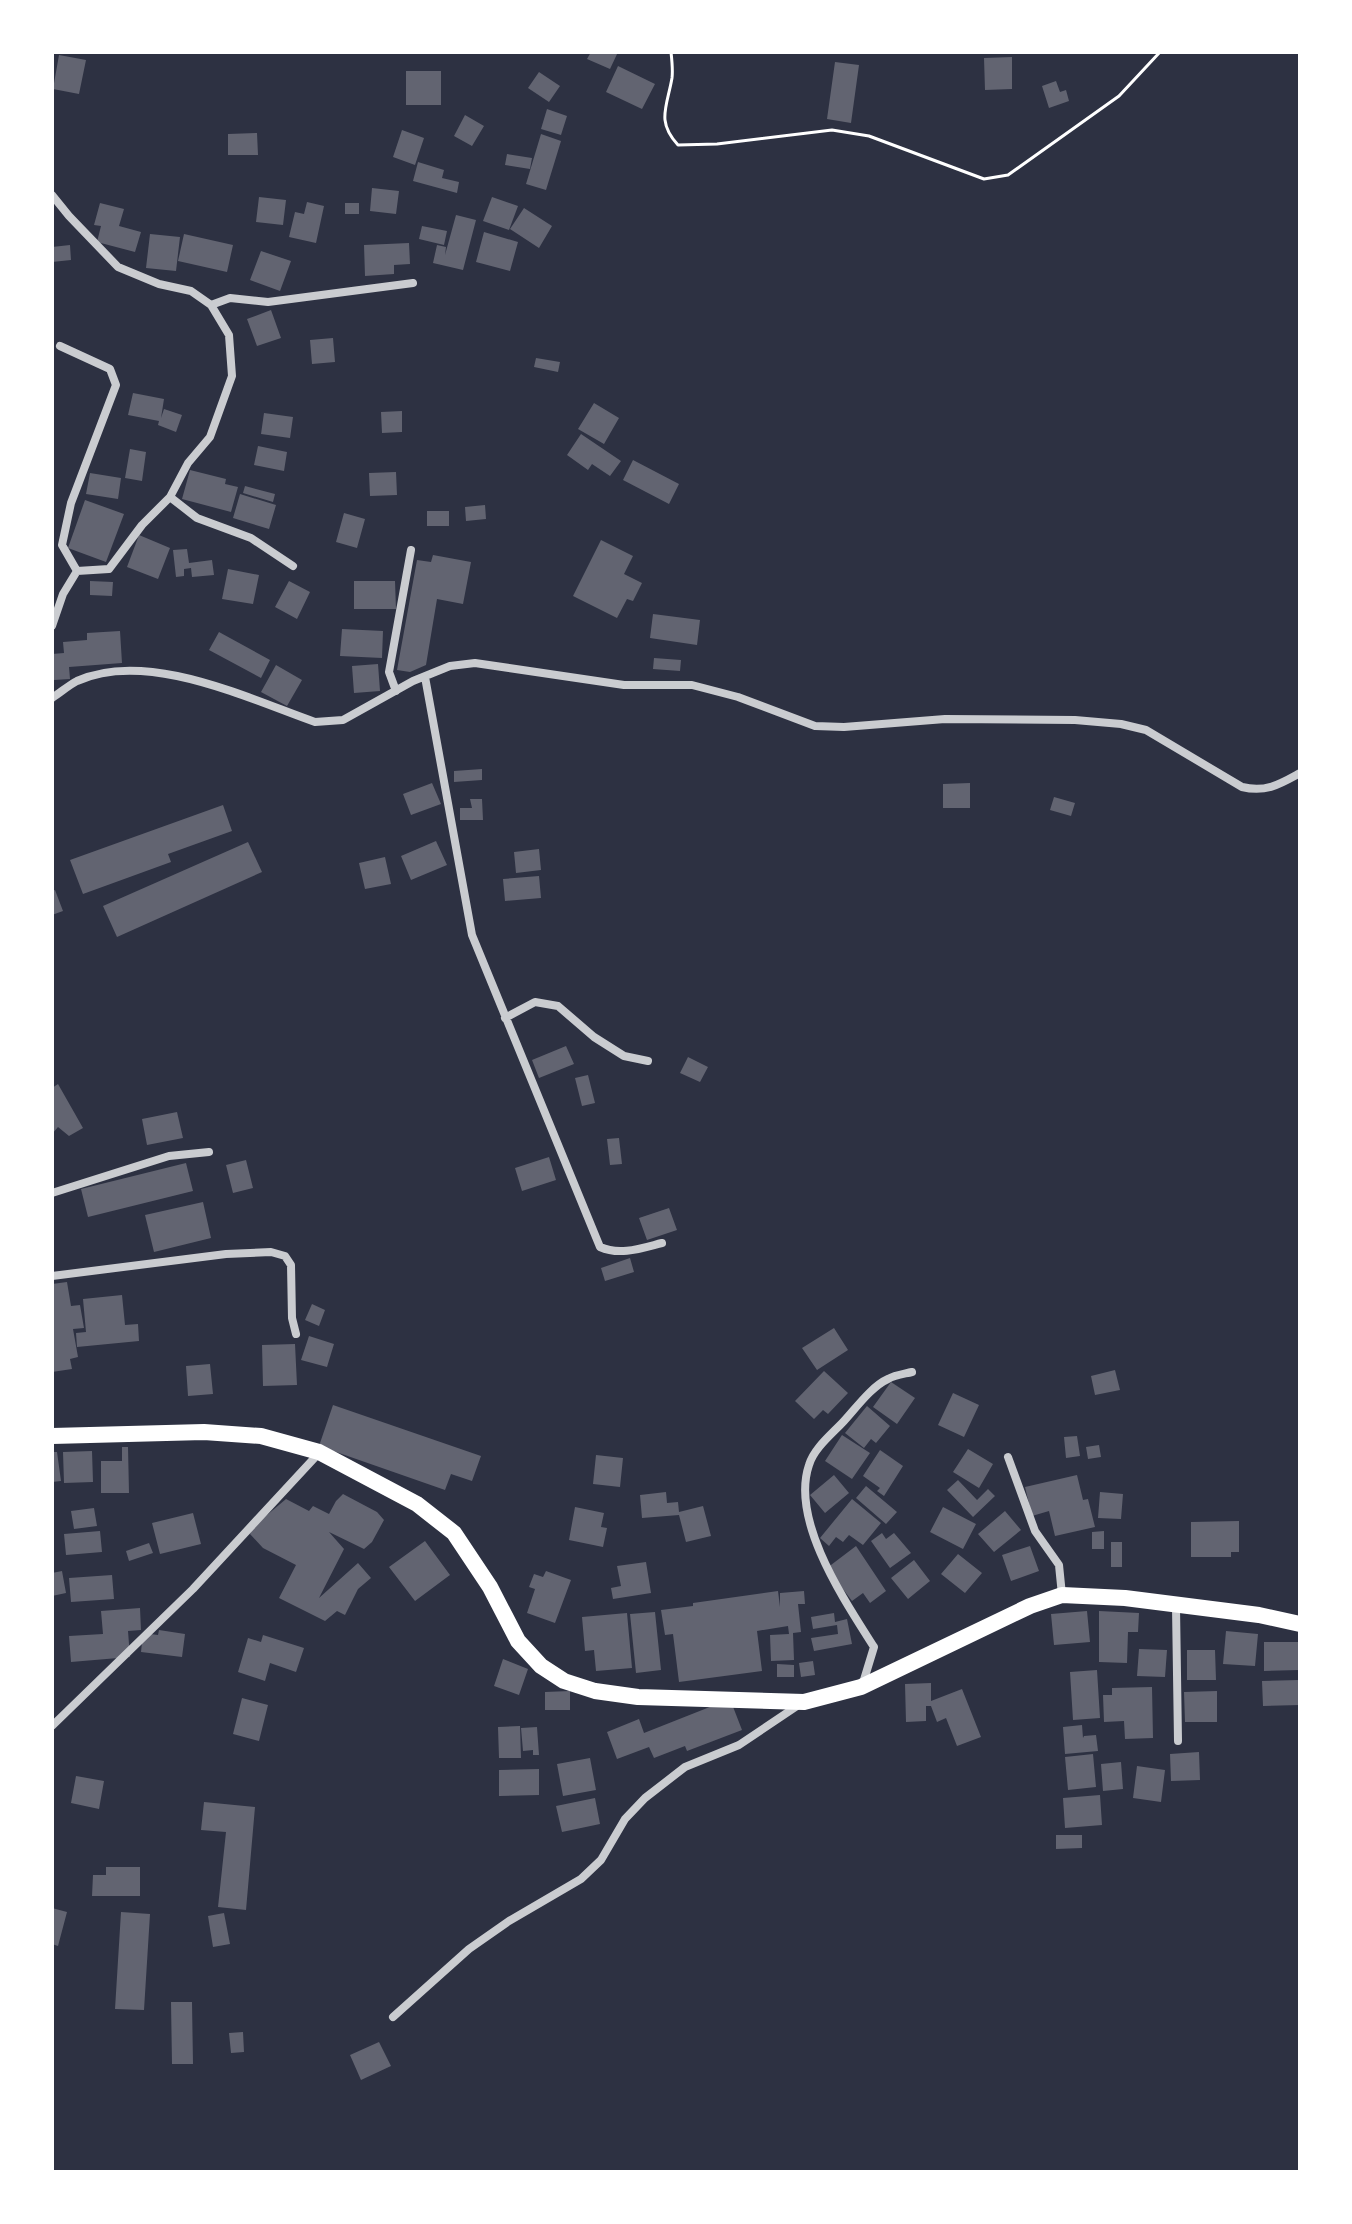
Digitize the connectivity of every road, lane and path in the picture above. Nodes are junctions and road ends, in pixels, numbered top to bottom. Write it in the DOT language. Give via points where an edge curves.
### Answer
graph roads {
  1 [pos="671,52"];
  2 [pos="1160,52"];
  3 [pos="52,195"];
  4 [pos="413,283"];
  5 [pos="211,305"];
  6 [pos="60,346"];
  7 [pos="170,497"];
  8 [pos="411,550"];
  9 [pos="293,566"];
  10 [pos="77,571"];
  11 [pos="52,626"];
  12 [pos="425,677"];
  13 [pos="396,691"];
  14 [pos="52,698"];
  15 [pos="1300,773"];
  16 [pos="505,1018"];
  17 [pos="648,1061"];
  18 [pos="209,1152"];
  19 [pos="52,1193"];
  20 [pos="662,1243"];
  21 [pos="52,1276"];
  22 [pos="296,1334"];
  23 [pos="912,1372"];
  24 [pos="52,1436"];
  25 [pos="319,1452"];
  26 [pos="1008,1457"];
  27 [pos="1062,1595"];
  28 [pos="1176,1607"];
  29 [pos="1300,1624"];
  30 [pos="861,1687"];
  31 [pos="804,1702"];
  32 [pos="52,1726"];
  33 [pos="1178,1741"];
  34 [pos="393,2017"];
  1 -- 2 [label="path" via="673,74 664,112 666,132 678,145 832,130 869,136 984,179 1008,175 1119,96"];
  3 -- 5 [label="street" via="118,267 191,291"];
  4 -- 5 [label="street" via="268,302 230,298"];
  5 -- 7 [label="street" via="229,335 232,376 210,437"];
  6 -- 10 [label="street" via="110,369 116,385 71,503 62,545"];
  7 -- 9 [label="street" via="197,518 251,538"];
  7 -- 10 [label="street" via="109,569"];
  8 -- 13 [label="street" via="389,672"];
  10 -- 11 [label="street"];
  12 -- 13 [label="street"];
  12 -- 15 [label="street" via="475,663 624,685 692,685 815,726 945,719 1121,724 1146,730 1242,787 1275,787"];
  12 -- 16 [label="street" via="472,935"];
  13 -- 14 [label="street" via="329,723 150,671 113,672 78,681"];
  16 -- 17 [label="street" via="535,1002 558,1006 614,1050"];
  16 -- 20 [label="street" via="600,1247 611,1252"];
  18 -- 19 [label="street" via="169,1156"];
  21 -- 22 [label="street" via="271,1252 285,1256 291,1265"];
  23 -- 30 [label="street" via="886,1379 808,1466 806,1498 815,1540 874,1647"];
  24 -- 25 [label="main road" via="204,1432 261,1436"];
  25 -- 31 [label="main road" via="417,1504 454,1533 518,1641 564,1681 638,1697"];
  25 -- 32 [label="street" via="193,1589"];
  26 -- 27 [label="street" via="1035,1531 1059,1565"];
  27 -- 28 [label="main road"];
  27 -- 30 [label="main road"];
  28 -- 29 [label="main road"];
  28 -- 33 [label="street"];
  30 -- 31 [label="main road"];
  31 -- 34 [label="street" via="739,1745 685,1767 625,1819 601,1860 581,1879 469,1949"];
}
